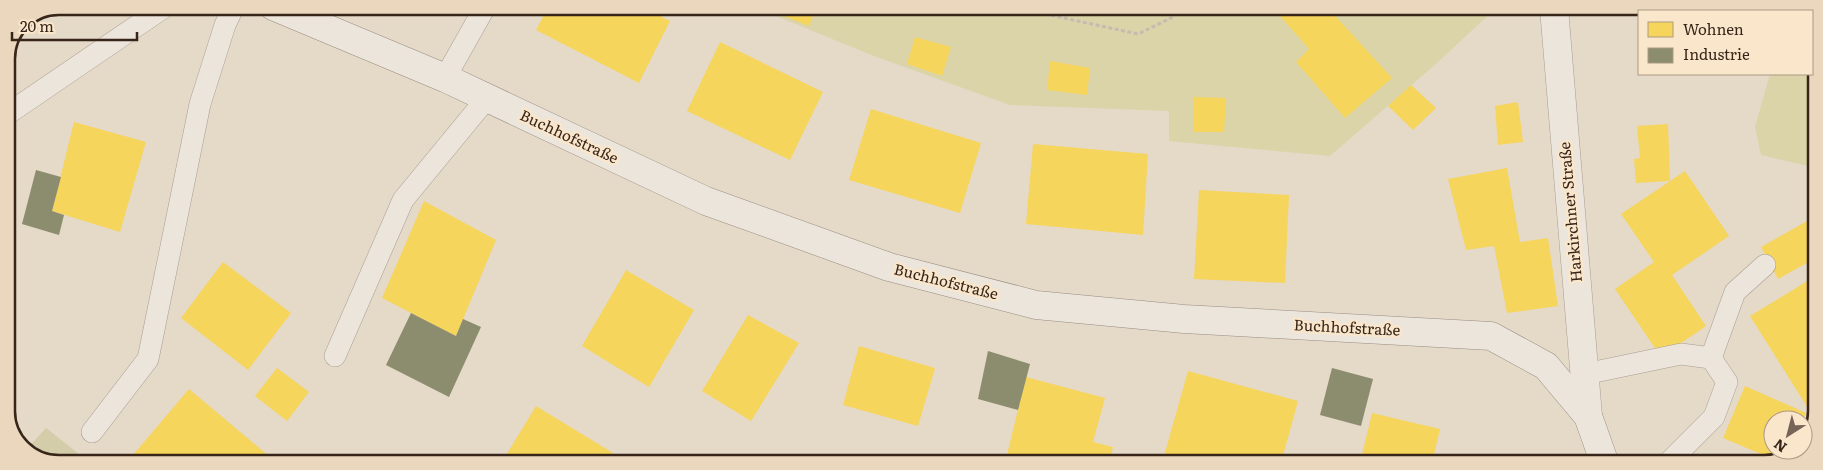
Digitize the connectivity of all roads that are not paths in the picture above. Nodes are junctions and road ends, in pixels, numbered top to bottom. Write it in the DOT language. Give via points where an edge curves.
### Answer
graph roads {
  1 [pos="153,15"];
  2 [pos="230,15"];
  3 [pos="294,15"];
  4 [pos="480,15"];
  5 [pos="1555,15"];
  6 [pos="445,78"];
  7 [pos="486,98"];
  8 [pos="15,109"];
  9 [pos="1765,265"];
  10 [pos="335,356"];
  11 [pos="1711,358"];
  12 [pos="1585,374"];
  13 [pos="1588,416"];
  14 [pos="92,432"];
  15 [pos="1602,455"];
  16 [pos="1676,455"];
  1 -- 8 [label="lane"];
  2 -- 14 [label="lane" via="200,104 148,359"];
  3 -- 6 [label="main road, Buchhofstraße"];
  4 -- 6 [label="lane"];
  5 -- 12 [label="main road, Harkirchner Straße"];
  6 -- 7 [label="main road, Buchhofstraße"];
  7 -- 10 [label="lane" via="403,200"];
  7 -- 13 [label="main road, Buchhofstraße" via="706,201 889,267 1036,304 1184,319 1492,336 1546,366"];
  9 -- 11 [label="lane" via="1735,292"];
  11 -- 12 [label="lane" via="1682,354"];
  11 -- 16 [label="lane" via="1727,382 1714,417"];
  12 -- 13 [label="main road, Harkirchner Straße"];
  13 -- 15 [label="main road, Buchhofstraße"];
}
